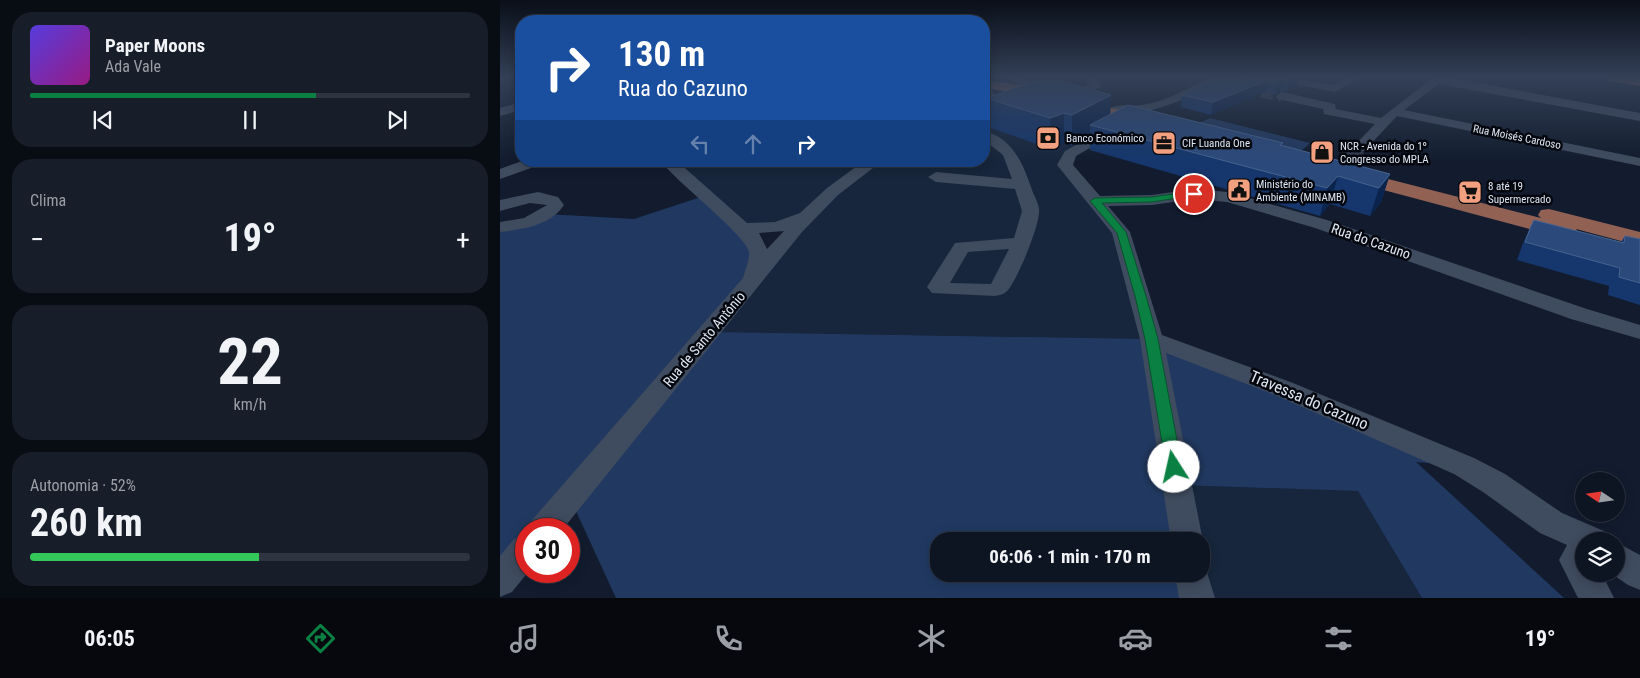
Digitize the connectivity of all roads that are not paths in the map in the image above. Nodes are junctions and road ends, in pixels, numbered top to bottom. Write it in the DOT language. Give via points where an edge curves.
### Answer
graph roads {
  1 [pos="1019,105"];
  2 [pos="1029,105"];
  3 [pos="1090,105"];
  4 [pos="1099,105"];
  5 [pos="1187,105"];
  6 [pos="1322,105"];
  7 [pos="1404,105"];
  8 [pos="1576,105"];
  9 [pos="515,108"];
  10 [pos="1009,110"];
  11 [pos="500,112"];
  12 [pos="1394,112"];
  13 [pos="1133,114"];
  14 [pos="990,116"];
  15 [pos="1166,117"];
  16 [pos="1640,117"];
  17 [pos="1384,122"];
  18 [pos="990,138"];
  19 [pos="1358,148"];
  20 [pos="1640,162"];
  21 [pos="520,167"];
  22 [pos="674,167"];
  23 [pos="866,167"];
  24 [pos="500,174"];
  25 [pos="936,177"];
  26 [pos="1022,185"];
  27 [pos="1095,201"];
  28 [pos="500,206"];
  29 [pos="802,218"];
  30 [pos="500,227"];
  31 [pos="744,229"];
  32 [pos="1640,239"];
  33 [pos="1022,243"];
  34 [pos="1640,251"];
  35 [pos="752,282"];
  36 [pos="1640,332"];
  37 [pos="1152,339"];
  38 [pos="553,518"];
  39 [pos="1185,532"];
  40 [pos="1575,535"];
  41 [pos="515,563"];
  42 [pos="1625,563"];
  43 [pos="1640,574"];
  44 [pos="500,581"];
  45 [pos="1194,582"];
  46 [pos="1588,582"];
  47 [pos="1197,598"];
  48 [pos="1596,598"];
  1 -- 10 [label="street"];
  2 -- 10 [label="street"];
  3 -- 13 [label="main road"];
  4 -- 13 [label="main road"];
  5 -- 15 [label="street"];
  6 -- 17 [label="street" via="1331,107 1328,111"];
  7 -- 12 [label="street"];
  8 -- 16 [label="street"];
  9 -- 11 [label="street"];
  10 -- 14 [label="street"];
  12 -- 17 [label="street"];
  12 -- 20 [label="street, Rua Moisés Cardoso"];
  13 -- 15 [label="main road"];
  13 -- 27 [label="street" via="1066,159 1069,171"];
  17 -- 19 [label="street"];
  18 -- 26 [label="street" via="1009,153"];
  21 -- 24 [label="street"];
  22 -- 31 [label="street"];
  23 -- 29 [label="street, Rua de Santo António"];
  25 -- 26 [label="street"];
  26 -- 33 [label="street" via="1031,211"];
  27 -- 36 [label="street, Rua do Cazuno" via="1152,200 1194,194 1228,197 1321,224 1579,314"];
  27 -- 37 [label="street" via="1121,232"];
  28 -- 30 [label="street" via="542,198 550,198 556,205 536,219"];
  29 -- 31 [label="street" via="777,227"];
  29 -- 35 [label="street, Rua de Santo António"];
  31 -- 35 [label="street" via="754,238 759,253"];
  32 -- 34 [label="main road" via="1339,167"];
  33 -- 33 [label="street" via="1000,287 995,290 937,287 962,247"];
  35 -- 38 [label="street, Rua de Santo António"];
  37 -- 39 [label="street"];
  37 -- 40 [label="street, Travessa do Cazuno" via="1284,389 1464,466"];
  41 -- 44 [label="street"];
  42 -- 43 [label="street"];
  45 -- 47 [label="street"];
  46 -- 48 [label="street"];
}
